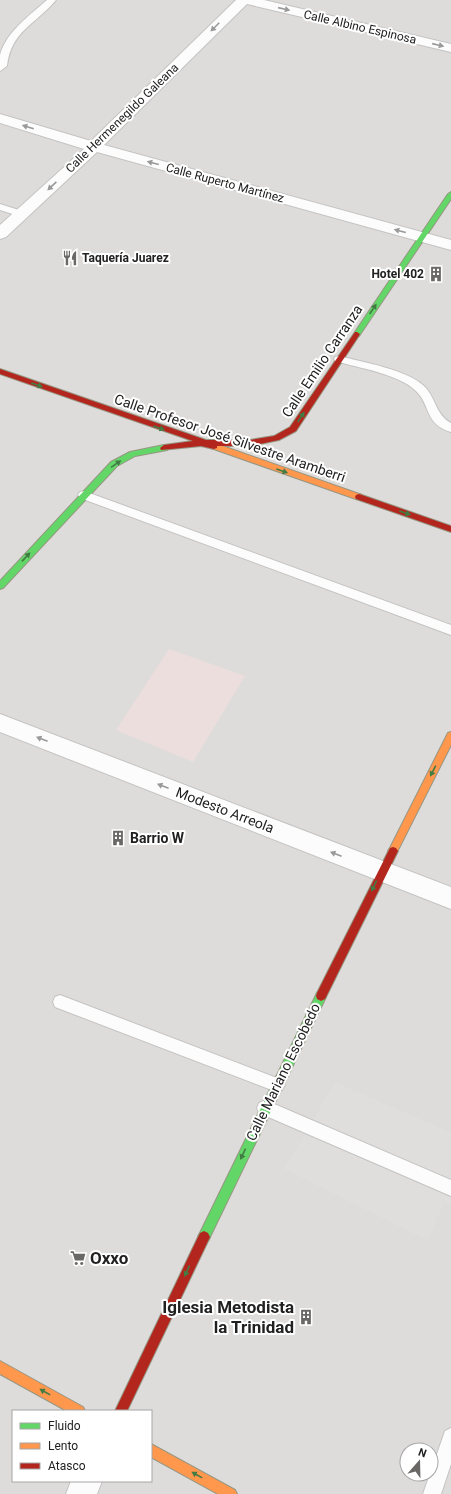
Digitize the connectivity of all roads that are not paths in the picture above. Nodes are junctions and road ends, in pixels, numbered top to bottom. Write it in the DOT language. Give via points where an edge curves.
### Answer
graph roads {
  1 [pos="52,0"];
  2 [pos="243,0"];
  3 [pos="246,0"];
  4 [pos="451,48"];
  5 [pos="0,69"];
  6 [pos="0,118"];
  7 [pos="94,147"];
  8 [pos="451,194"];
  9 [pos="0,208"];
  10 [pos="22,214"];
  11 [pos="0,234"];
  12 [pos="422,237"];
  13 [pos="451,245"];
  14 [pos="339,359"];
  15 [pos="0,372"];
  16 [pos="451,428"];
  17 [pos="201,443"];
  18 [pos="84,494"];
  19 [pos="451,529"];
  20 [pos="0,586"];
  21 [pos="451,630"];
  22 [pos="0,723"];
  23 [pos="451,736"];
  24 [pos="382,871"];
  25 [pos="451,898"];
  26 [pos="60,1002"];
  27 [pos="277,1085"];
  28 [pos="265,1108"];
  29 [pos="451,1188"];
  30 [pos="0,1367"];
  31 [pos="78,1410"];
  32 [pos="121,1410"];
  33 [pos="451,1437"];
  34 [pos="152,1451"];
  35 [pos="87,1482"];
  36 [pos="81,1494"];
  37 [pos="231,1494"];
  38 [pos="432,1494"];
  1 -- 5 [label="lane" via="10,40"];
  2 -- 7 [label="street, Calle Hermenegildo Galeana, one-way"];
  3 -- 4 [label="street, Calle Albino Espinosa, one-way"];
  7 -- 6 [label="street, Calle Ruperto Martínez, one-way"];
  7 -- 10 [label="street, Calle Hermenegildo Galeana, one-way"];
  12 -- 7 [label="street, Calle Ruperto Martínez, one-way"];
  8 -- 12 [label="street, Calle Emilio Carranza"];
  9 -- 10 [label="lane"];
  10 -- 11 [label="street, Calle Hermenegildo Galeana"];
  12 -- 13 [label="street, Calle Ruperto Martínez"];
  14 -- 12 [label="street, Calle Emilio Carranza, one-way"];
  14 -- 16 [label="lane" via="399,377 420,388 432,414 443,425"];
  17 -- 14 [label="street, Calle Emilio Carranza, one-way" via="250,443 276,438 294,429"];
  15 -- 17 [label="street, Calle Profesor José Silvestre Aramberri, one-way"];
  18 -- 17 [label="street, Calle Emilio Carranza, one-way" via="114,464 133,454"];
  17 -- 19 [label="street, Calle Profesor José Silvestre Aramberri, one-way"];
  20 -- 18 [label="street, Calle Emilio Carranza, one-way"];
  18 -- 21 [label="lane"];
  24 -- 22 [label="street, Modesto Arreola, one-way"];
  23 -- 24 [label="street, Calle Mariano Escobedo, one-way"];
  24 -- 25 [label="street, Modesto Arreola"];
  24 -- 27 [label="street, Calle Mariano Escobedo, one-way"];
  26 -- 27 [label="lane"];
  27 -- 28 [label="street, Calle Mariano Escobedo"];
  28 -- 29 [label="lane"];
  28 -- 32 [label="street, Calle Mariano Escobedo, one-way"];
  31 -- 30 [label="street, one-way"];
  33 -- 38 [label="lane"];
  37 -- 34 [label="street, one-way"];
  35 -- 36 [label="street"];
}
